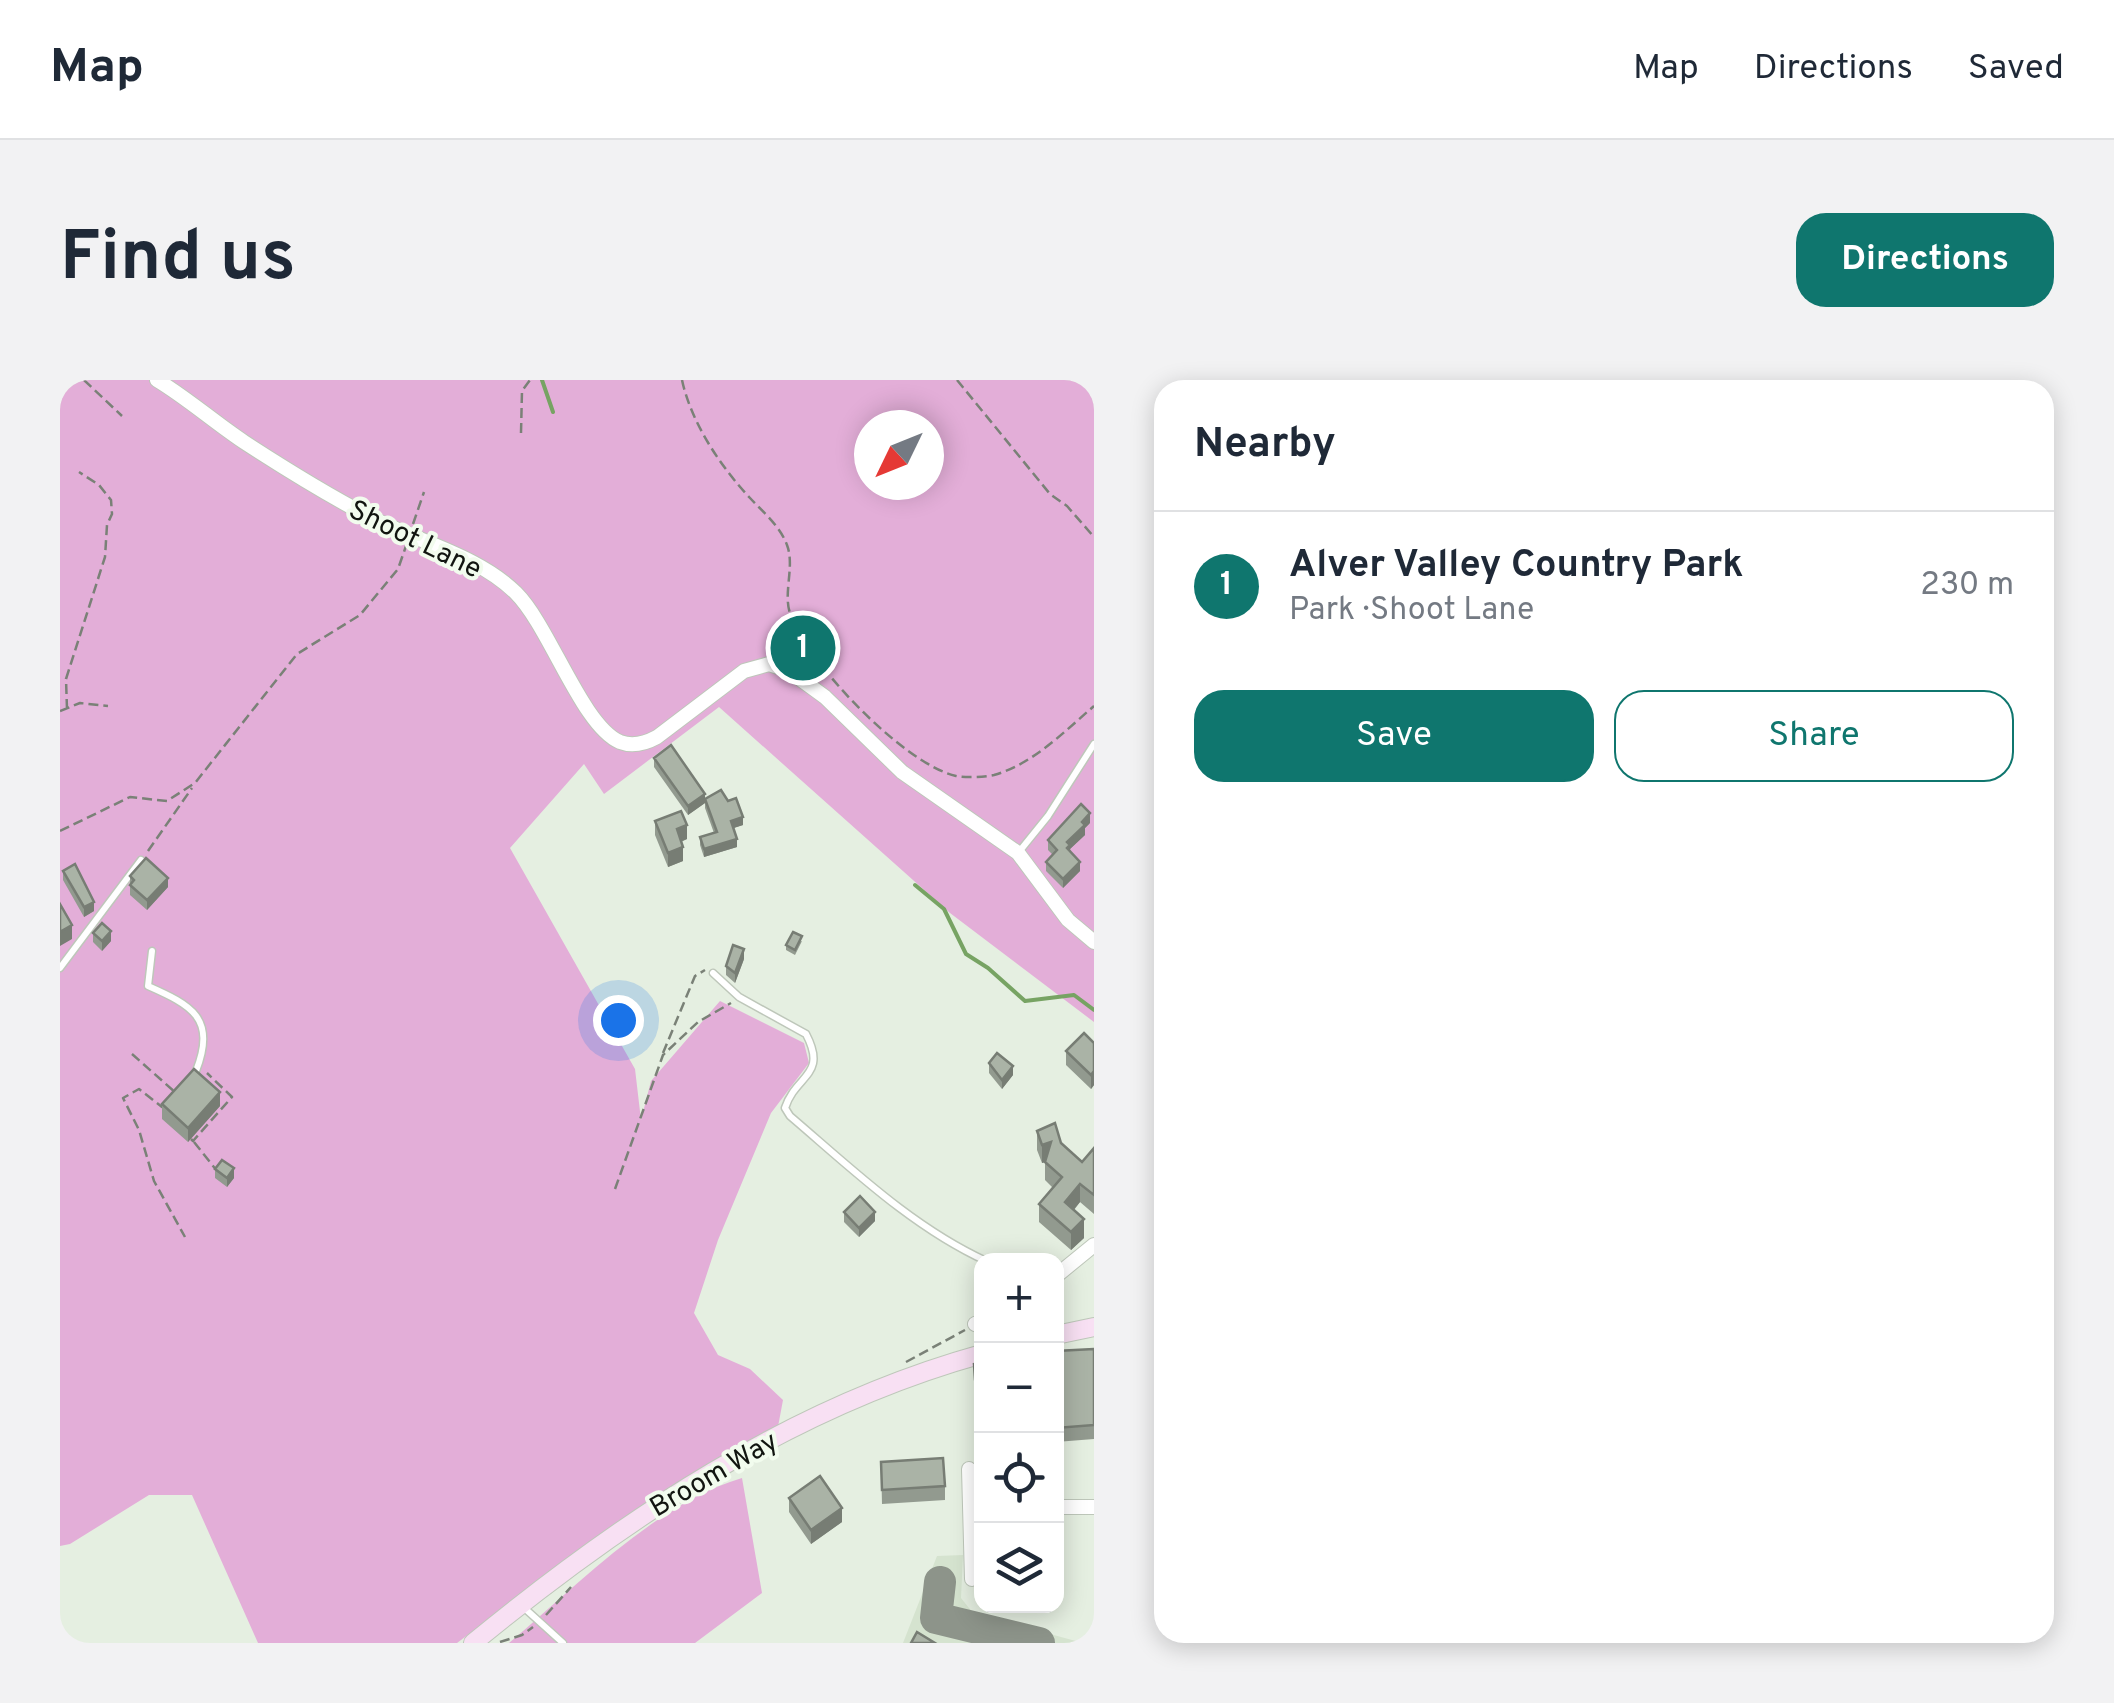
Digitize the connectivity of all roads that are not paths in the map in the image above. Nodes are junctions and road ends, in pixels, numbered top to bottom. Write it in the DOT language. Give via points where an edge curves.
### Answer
graph roads {
  1 [pos="157,380"];
  2 [pos="1094,744"];
  3 [pos="1018,853"];
  4 [pos="141,860"];
  5 [pos="1094,942"];
  6 [pos="152,951"];
  7 [pos="60,968"];
  8 [pos="712,973"];
  9 [pos="197,1068"];
  10 [pos="1094,1245"];
  11 [pos="974,1255"];
  12 [pos="1064,1269"];
  13 [pos="1094,1327"];
  14 [pos="1064,1333"];
  15 [pos="974,1357"];
  16 [pos="969,1470"];
  17 [pos="974,1497"];
  18 [pos="1094,1507"];
  19 [pos="1064,1508"];
  20 [pos="975,1523"];
  21 [pos="972,1579"];
  22 [pos="520,1604"];
  23 [pos="473,1643"];
  24 [pos="564,1643"];
  1 -- 3 [label="street, Shoot Lane" via="310,483 514,591 586,707 620,742 650,741 744,671 780,666 824,696 902,772"];
  2 -- 3 [label="lane"];
  3 -- 5 [label="street, Shoot Lane" via="1054,904"];
  4 -- 7 [label="lane"];
  6 -- 9 [label="lane" via="148,986 183,1002 202,1024"];
  8 -- 11 [label="lane" via="742,999 806,1034 813,1068 788,1099 790,1116 863,1181"];
  10 -- 12 [label="street"];
  13 -- 14 [label="main road"];
  15 -- 22 [label="main road, Broom Way" via="797,1425 708,1473"];
  16 -- 17 [label="street"];
  18 -- 19 [label="street"];
  20 -- 21 [label="street"];
  22 -- 23 [label="main road, Broom Way"];
  22 -- 24 [label="lane"];
}
